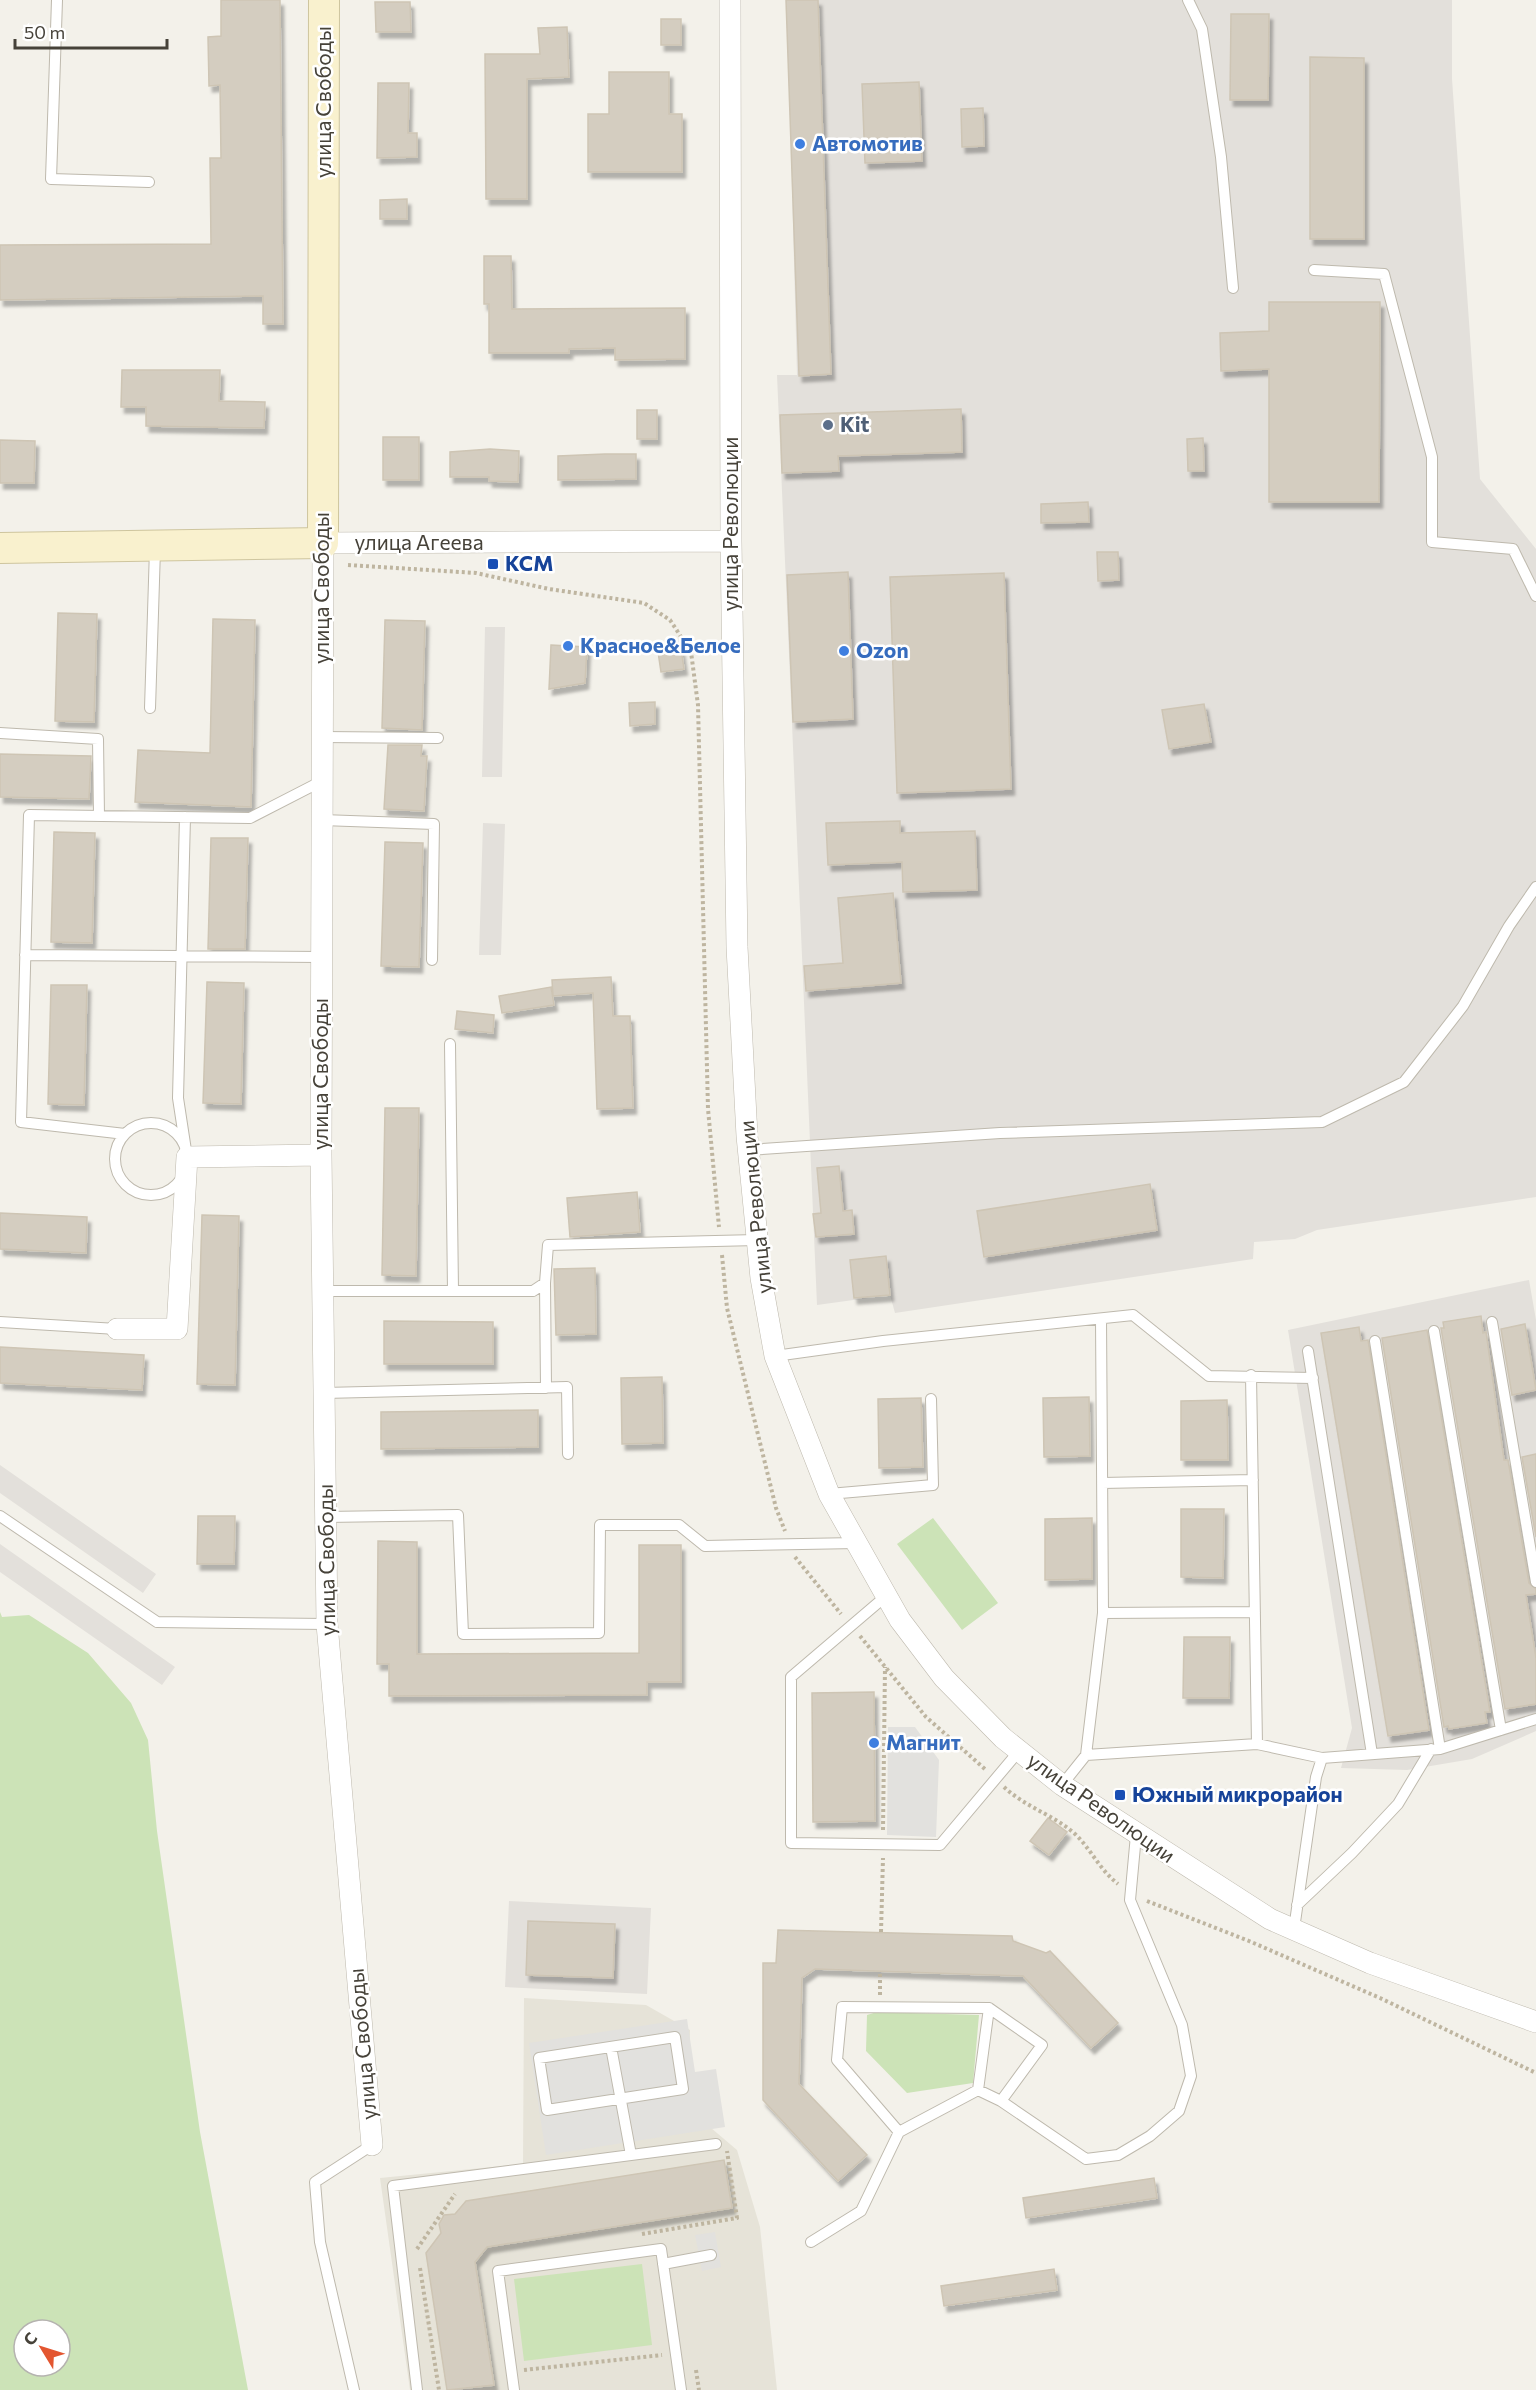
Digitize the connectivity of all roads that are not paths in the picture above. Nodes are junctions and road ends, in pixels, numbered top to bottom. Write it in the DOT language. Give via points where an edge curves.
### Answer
graph roads {
  1 [pos="57,0"];
  2 [pos="324,0"];
  3 [pos="730,0"];
  4 [pos="1188,0"];
  5 [pos="149,182"];
  6 [pos="1314,270"];
  7 [pos="1233,288"];
  8 [pos="731,542"];
  9 [pos="323,543"];
  10 [pos="155,545"];
  11 [pos="0,548"];
  12 [pos="1536,596"];
  13 [pos="150,708"];
  14 [pos="0,733"];
  15 [pos="322,737"];
  16 [pos="438,738"];
  17 [pos="322,781"];
  18 [pos="99,816"];
  19 [pos="185,817"];
  20 [pos="322,820"];
  21 [pos="1536,887"];
  22 [pos="25,955"];
  23 [pos="182,956"];
  24 [pos="321,957"];
  25 [pos="432,960"];
  26 [pos="450,1044"];
  27 [pos="125,1134"];
  28 [pos="748,1150"];
  29 [pos="321,1155"];
  30 [pos="187,1157"];
  31 [pos="757,1240"];
  32 [pos="545,1282"];
  33 [pos="322,1291"];
  34 [pos="453,1291"];
  35 [pos="1101,1319"];
  36 [pos="0,1322"];
  37 [pos="1492,1322"];
  38 [pos="117,1329"];
  39 [pos="1434,1331"];
  40 [pos="1375,1341"];
  41 [pos="1308,1351"];
  42 [pos="775,1356"];
  43 [pos="1251,1375"];
  44 [pos="1313,1378"];
  45 [pos="546,1388"];
  46 [pos="324,1393"];
  47 [pos="931,1399"];
  48 [pos="568,1454"];
  49 [pos="1253,1480"];
  50 [pos="1102,1483"];
  51 [pos="829,1494"];
  52 [pos="0,1516"];
  53 [pos="326,1517"];
  54 [pos="856,1543"];
  55 [pos="1536,1582"];
  56 [pos="886,1596"];
  57 [pos="1255,1612"];
  58 [pos="1103,1614"];
  59 [pos="327,1624"];
  60 [pos="1536,1719"];
  61 [pos="1501,1730"];
  62 [pos="1257,1744"];
  63 [pos="1436,1749"];
  64 [pos="1019,1751"];
  65 [pos="1372,1754"];
  66 [pos="1086,1755"];
  67 [pos="1322,1758"];
  68 [pos="1062,1785"];
  69 [pos="1136,1835"];
  70 [pos="1298,1905"];
  71 [pos="1294,1929"];
  72 [pos="989,2008"];
  73 [pos="1536,2022"];
  74 [pos="611,2047"];
  75 [pos="978,2090"];
  76 [pos="620,2099"];
  77 [pos="1001,2101"];
  78 [pos="899,2132"];
  79 [pos="372,2145"];
  80 [pos="719,2148"];
  81 [pos="631,2155"];
  82 [pos="811,2242"];
  83 [pos="711,2255"];
  84 [pos="663,2264"];
  85 [pos="354,2390"];
  86 [pos="417,2390"];
  87 [pos="514,2390"];
  88 [pos="681,2390"];
  1 -- 5 [label="lane" via="51,179"];
  2 -- 9 [label="street, улица Свободы"];
  3 -- 8 [label="street, улица Революции"];
  4 -- 7 [label="lane" via="1202,29 1221,157"];
  6 -- 12 [label="lane" via="1384,274 1432,457 1432,542 1513,549"];
  8 -- 9 [label="street, улица Агеева"];
  8 -- 28 [label="street, улица Революции" via="737,947"];
  9 -- 10 [label="street, улица Агеева"];
  9 -- 15 [label="street, улица Свободы"];
  10 -- 11 [label="street, улица Агеева"];
  10 -- 13 [label="lane"];
  14 -- 18 [label="lane" via="98,739"];
  15 -- 16 [label="lane"];
  15 -- 17 [label="street, улица Свободы"];
  17 -- 19 [label="lane" via="250,818"];
  17 -- 20 [label="street, улица Свободы"];
  18 -- 19 [label="lane"];
  18 -- 22 [label="lane" via="29,815"];
  19 -- 23 [label="lane"];
  20 -- 24 [label="street, улица Свободы"];
  20 -- 25 [label="lane" via="434,824"];
  21 -- 28 [label="lane" via="1463,1006 1404,1082 1322,1122 1000,1133"];
  22 -- 23 [label="lane"];
  22 -- 27 [label="lane" via="21,1122"];
  23 -- 24 [label="lane"];
  23 -- 30 [label="lane" via="178,1098"];
  24 -- 29 [label="street, улица Свободы"];
  26 -- 34 [label="lane"];
  27 -- 30 [label="lane" via="134,1127 158,1124 178,1135"];
  27 -- 30 [label="lane" via="118,1143 115,1167 124,1183 138,1193 150,1196 172,1188 186,1169"];
  28 -- 31 [label="street, улица Революции"];
  29 -- 30 [label="street"];
  29 -- 33 [label="street, улица Свободы"];
  30 -- 38 [label="street" via="177,1329"];
  31 -- 32 [label="lane" via="548,1245"];
  31 -- 42 [label="street, улица Революции"];
  32 -- 34 [label="lane" via="533,1291"];
  32 -- 45 [label="lane"];
  33 -- 34 [label="lane"];
  33 -- 46 [label="street, улица Свободы"];
  35 -- 42 [label="lane"];
  35 -- 43 [label="lane" via="1133,1316 1209,1376"];
  35 -- 50 [label="lane"];
  36 -- 38 [label="lane"];
  37 -- 55 [label="lane"];
  39 -- 61 [label="lane"];
  40 -- 63 [label="lane"];
  41 -- 44 [label="lane"];
  42 -- 51 [label="street, улица Революции"];
  43 -- 44 [label="lane"];
  43 -- 49 [label="lane"];
  44 -- 65 [label="lane"];
  45 -- 46 [label="lane"];
  45 -- 48 [label="lane" via="567,1387"];
  46 -- 53 [label="street, улица Свободы"];
  47 -- 51 [label="lane" via="933,1485"];
  49 -- 50 [label="lane"];
  49 -- 57 [label="lane"];
  50 -- 58 [label="lane"];
  51 -- 54 [label="street, улица Революции"];
  52 -- 59 [label="lane" via="157,1622"];
  53 -- 54 [label="lane" via="458,1515 463,1634 599,1633 600,1525 679,1524 705,1546"];
  53 -- 59 [label="street, улица Свободы"];
  54 -- 56 [label="street, улица Революции"];
  56 -- 64 [label="street, улица Революции" via="944,1678"];
  56 -- 64 [label="lane" via="791,1677 791,1843 940,1845"];
  57 -- 58 [label="lane"];
  57 -- 62 [label="lane"];
  58 -- 66 [label="lane"];
  59 -- 79 [label="street, улица Свободы"];
  60 -- 61 [label="lane"];
  61 -- 63 [label="lane"];
  62 -- 66 [label="lane"];
  62 -- 67 [label="lane"];
  63 -- 65 [label="lane"];
  63 -- 70 [label="lane" via="1398,1804"];
  64 -- 68 [label="street, улица Революции"];
  65 -- 67 [label="lane"];
  66 -- 68 [label="lane"];
  67 -- 70 [label="lane"];
  68 -- 69 [label="street, улица Революции"];
  69 -- 71 [label="street, улица Революции" via="1270,1919"];
  69 -- 77 [label="lane" via="1130,1900 1182,2025 1191,2076 1179,2111 1150,2136 1118,2155 1086,2159"];
  70 -- 71 [label="lane"];
  71 -- 73 [label="street, улица Революции" via="1370,1963"];
  72 -- 75 [label="lane"];
  72 -- 77 [label="lane" via="1042,2045"];
  72 -- 78 [label="lane" via="842,2007 837,2060"];
  74 -- 76 [label="lane"];
  74 -- 76 [label="lane" via="675,2037 683,2089"];
  74 -- 76 [label="lane" via="539,2058 547,2110"];
  75 -- 77 [label="lane"];
  75 -- 78 [label="lane"];
  76 -- 81 [label="lane"];
  78 -- 82 [label="lane" via="861,2211"];
  79 -- 85 [label="lane" via="315,2182 320,2242"];
  80 -- 81 [label="lane"];
  81 -- 86 [label="lane" via="393,2186"];
  83 -- 84 [label="lane"];
  84 -- 87 [label="lane" via="662,2249 498,2271"];
  84 -- 88 [label="lane"];
}
